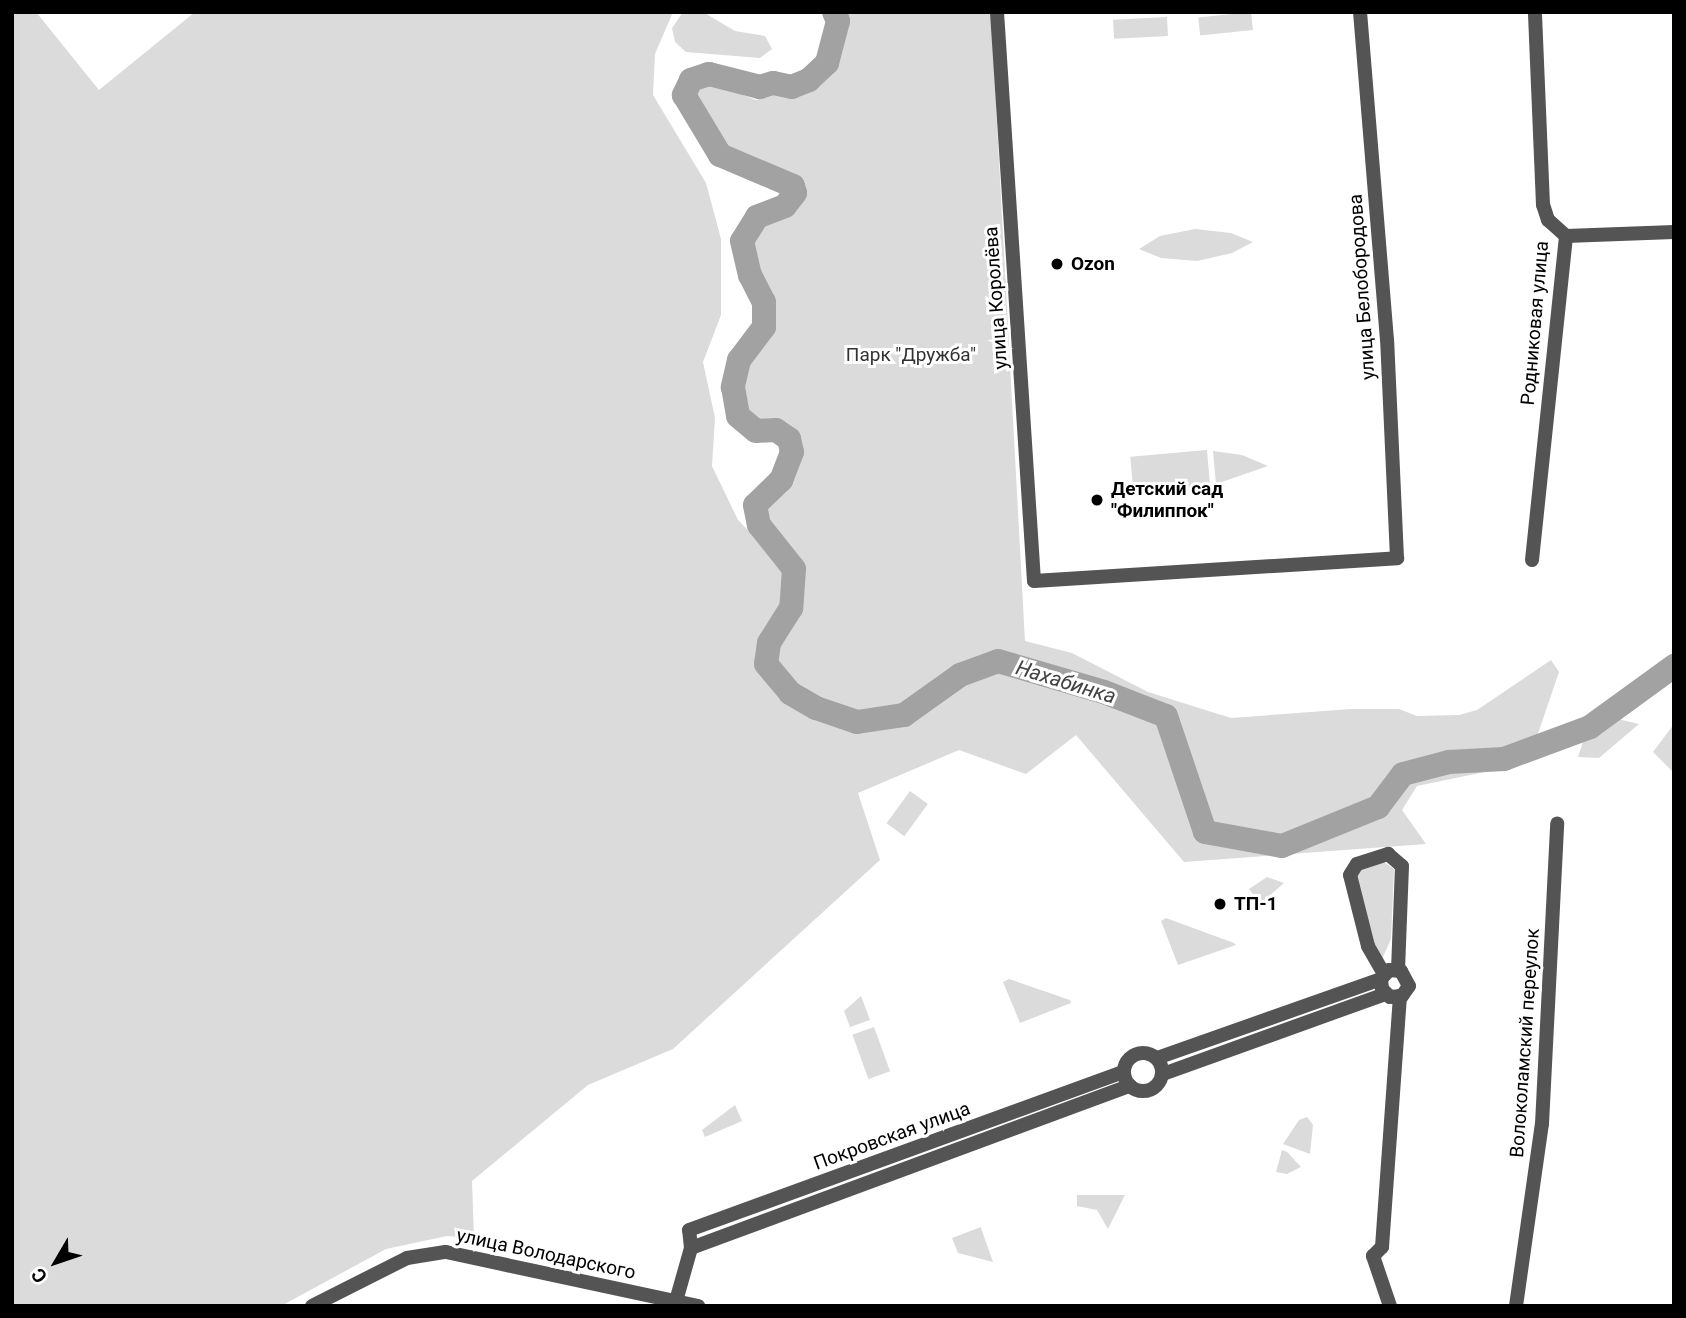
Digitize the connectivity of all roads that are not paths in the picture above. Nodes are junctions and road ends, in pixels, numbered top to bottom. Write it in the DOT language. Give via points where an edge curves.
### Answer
graph roads {
  1 [pos="997,12"];
  2 [pos="1360,12"];
  3 [pos="1535,12"];
  4 [pos="1674,232"];
  5 [pos="1566,236"];
  6 [pos="1396,558"];
  7 [pos="1532,559"];
  8 [pos="1557,822"];
  9 [pos="1389,983"];
  10 [pos="1157,1058"];
  11 [pos="1163,1074"];
  12 [pos="1127,1079"];
  13 [pos="691,1248"];
  14 [pos="677,1301"];
  15 [pos="312,1306"];
  16 [pos="698,1306"];
  17 [pos="1390,1306"];
  18 [pos="1516,1306"];
  1 -- 6 [label="street, улица Королёва" via="1034,581"];
  2 -- 6 [label="street, улица Белобородова" via="1387,340"];
  3 -- 5 [label="street, Родниковая улица" via="1543,205 1548,220"];
  4 -- 5 [label="street"];
  5 -- 7 [label="street, Родниковая улица"];
  8 -- 18 [label="street, Волоколамский переулок" via="1542,1124"];
  9 -- 9 [label="street" via="1402,866 1388,853 1357,864 1350,875 1368,946"];
  9 -- 10 [label="street, Покровская улица"];
  9 -- 11 [label="street, Покровская улица"];
  9 -- 17 [label="street" via="1382,1247 1373,1256"];
  10 -- 11 [label="street"];
  10 -- 12 [label="street, Покровская улица" via="1135,1054"];
  11 -- 12 [label="street, Покровская улица" via="1151,1090"];
  12 -- 13 [label="street, Покровская улица"];
  12 -- 13 [label="street, Покровская улица" via="689,1230"];
  13 -- 14 [label="street, Покровская улица"];
  14 -- 15 [label="street, улица Володарского" via="446,1252 407,1258"];
  14 -- 16 [label="street, улица Володарского"];
}
